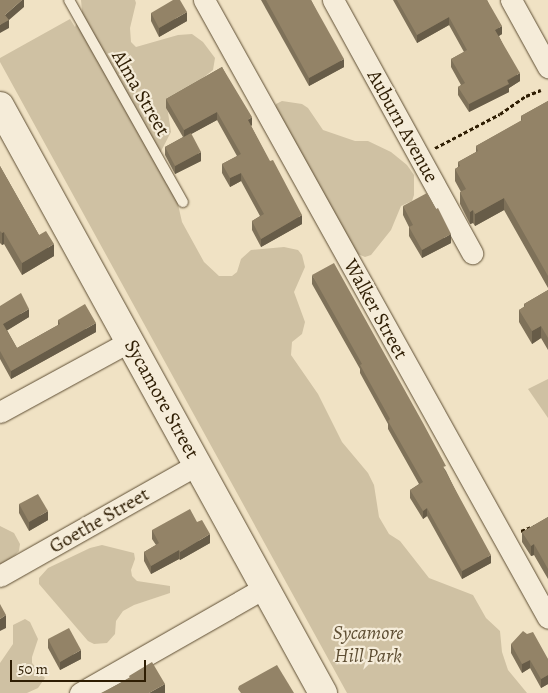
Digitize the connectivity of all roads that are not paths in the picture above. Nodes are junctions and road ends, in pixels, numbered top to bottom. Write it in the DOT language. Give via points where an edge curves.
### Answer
graph roads {
  1 [pos="69,0"];
  2 [pos="204,0"];
  3 [pos="333,0"];
  4 [pos="511,0"];
  5 [pos="548,67"];
  6 [pos="0,106"];
  7 [pos="183,202"];
  8 [pos="472,253"];
  9 [pos="130,340"];
  10 [pos="0,412"];
  11 [pos="198,464"];
  12 [pos="0,576"];
  13 [pos="266,587"];
  14 [pos="548,618"];
  15 [pos="80,693"];
  16 [pos="323,693"];
  1 -- 7 [label="lane, Alma Street"];
  2 -- 14 [label="street, Walker Street"];
  3 -- 8 [label="street, Auburn Avenue"];
  4 -- 5 [label="street"];
  6 -- 9 [label="main road, Sycamore Street"];
  9 -- 10 [label="street"];
  9 -- 11 [label="main road, Sycamore Street"];
  11 -- 12 [label="street, Goethe Street"];
  11 -- 13 [label="main road, Sycamore Street"];
  13 -- 15 [label="street"];
  13 -- 16 [label="main road, Sycamore Street"];
}
